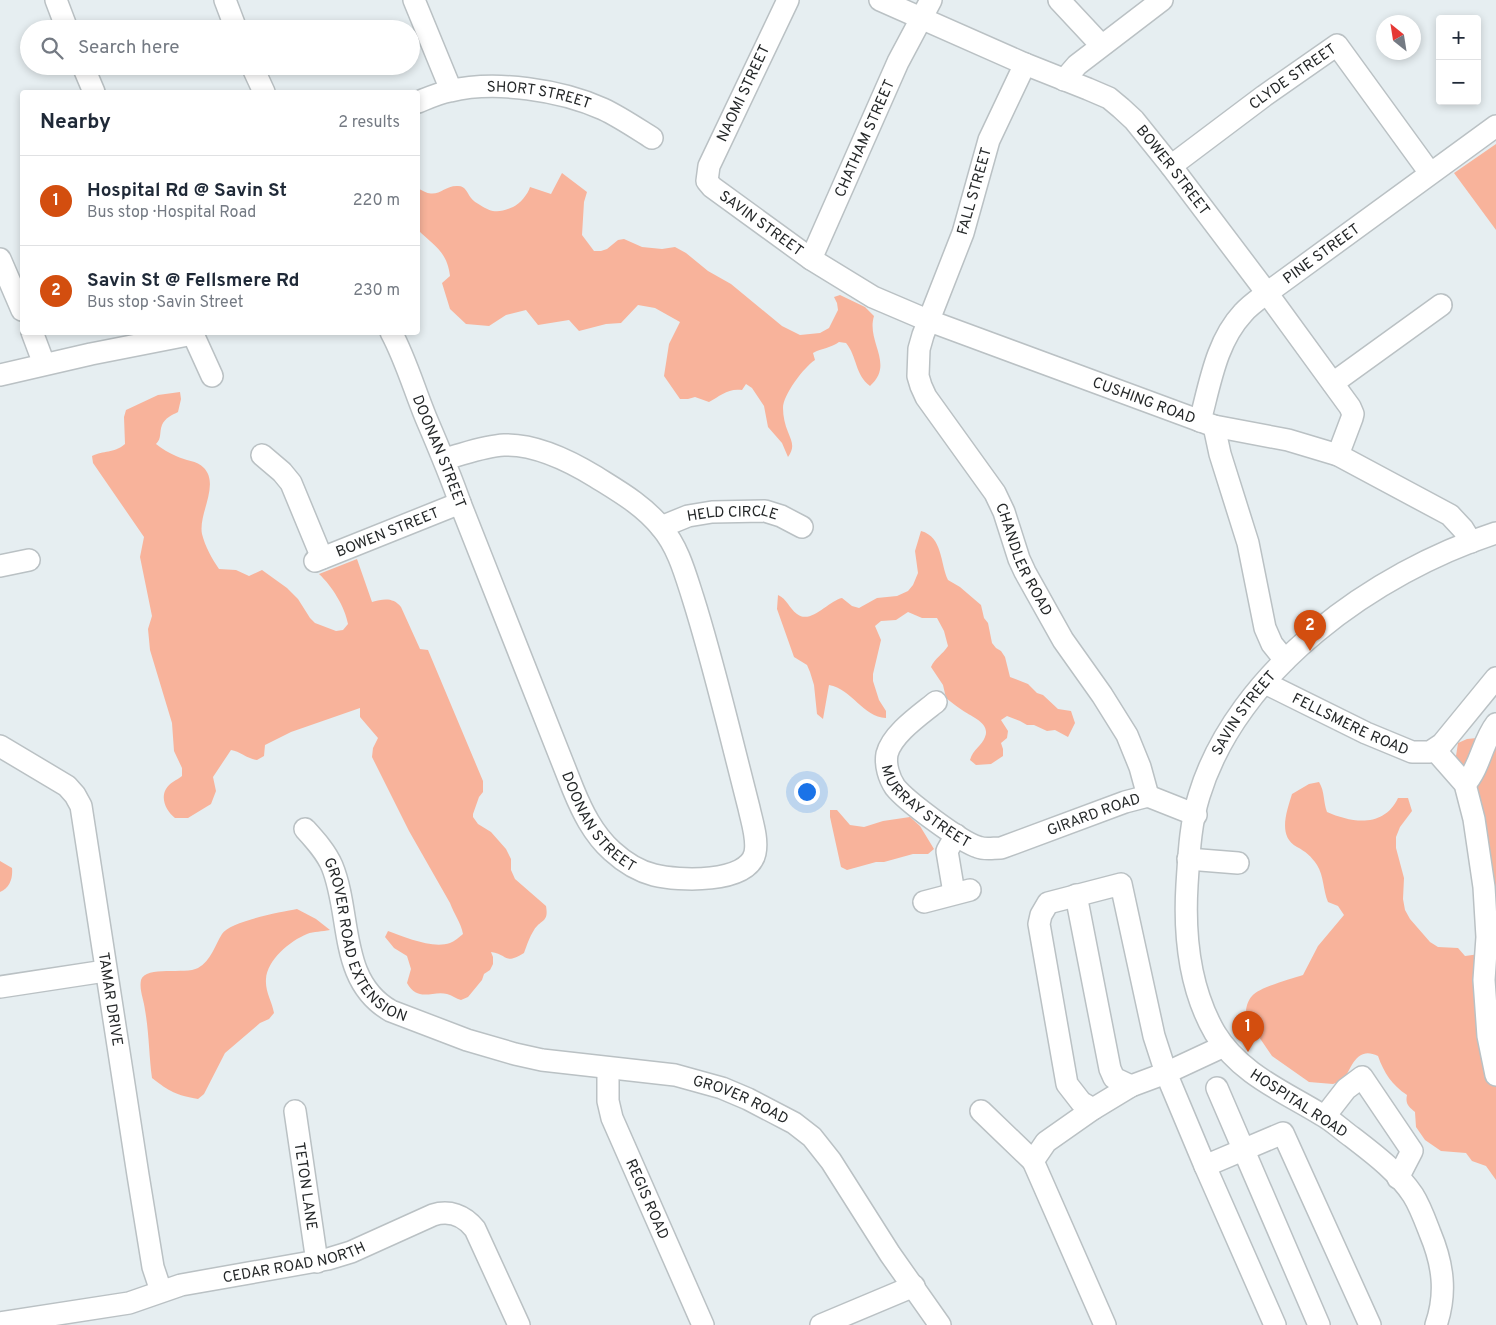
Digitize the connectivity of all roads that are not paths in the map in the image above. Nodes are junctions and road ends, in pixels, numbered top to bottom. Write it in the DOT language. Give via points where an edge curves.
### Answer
graph roads {
  1 [pos="56,0"];
  2 [pos="225,0"];
  3 [pos="414,0"];
  4 [pos="788,0"];
  5 [pos="880,0"];
  6 [pos="1059,0"];
  7 [pos="1162,0"];
  8 [pos="927,9"];
  9 [pos="64,20"];
  10 [pos="233,20"];
  11 [pos="1102,45"];
  12 [pos="1025,64"];
  13 [pos="87,75"];
  14 [pos="256,75"];
  15 [pos="1064,80"];
  16 [pos="93,90"];
  17 [pos="263,90"];
  18 [pos="451,90"];
  19 [pos="420,101"];
  20 [pos="1494,132"];
  21 [pos="652,138"];
  22 [pos="1171,166"];
  23 [pos="1430,173"];
  24 [pos="712,187"];
  25 [pos="0,259"];
  26 [pos="811,259"];
  27 [pos="1267,293"];
  28 [pos="20,305"];
  29 [pos="1441,305"];
  30 [pos="927,320"];
  31 [pos="33,335"];
  32 [pos="182,335"];
  33 [pos="193,335"];
  34 [pos="392,335"];
  35 [pos="44,364"];
  36 [pos="0,375"];
  37 [pos="212,376"];
  38 [pos="1333,383"];
  39 [pos="1207,423"];
  40 [pos="262,455"];
  41 [pos="1338,455"];
  42 [pos="444,459"];
  43 [pos="460,503"];
  44 [pos="661,526"];
  45 [pos="802,527"];
  46 [pos="1496,533"];
  47 [pos="1471,542"];
  48 [pos="29,560"];
  49 [pos="0,566"];
  50 [pos="1285,660"];
  51 [pos="1496,678"];
  52 [pos="1265,683"];
  53 [pos="936,702"];
  54 [pos="1496,724"];
  55 [pos="0,746"];
  56 [pos="1435,750"];
  57 [pos="1465,784"];
  58 [pos="1148,796"];
  59 [pos="1196,815"];
  60 [pos="305,829"];
  61 [pos="956,835"];
  62 [pos="1020,842"];
  63 [pos="1188,859"];
  64 [pos="1238,863"];
  65 [pos="1076,895"];
  66 [pos="924,902"];
  67 [pos="105,971"];
  68 [pos="0,987"];
  69 [pos="1206,1012"];
  70 [pos="442,1030"];
  71 [pos="1224,1046"];
  72 [pos="608,1068"];
  73 [pos="1166,1073"];
  74 [pos="1496,1076"];
  75 [pos="1131,1086"];
  76 [pos="1217,1088"];
  77 [pos="1093,1109"];
  78 [pos="295,1111"];
  79 [pos="981,1111"];
  80 [pos="1325,1116"];
  81 [pos="1244,1149"];
  82 [pos="1033,1161"];
  83 [pos="1205,1166"];
  84 [pos="1398,1178"];
  85 [pos="317,1262"];
  86 [pos="914,1286"];
  87 [pos="161,1291"];
  88 [pos="0,1323"];
  89 [pos="519,1325"];
  90 [pos="703,1325"];
  91 [pos="822,1325"];
  92 [pos="940,1325"];
  93 [pos="1105,1325"];
  94 [pos="1275,1325"];
  95 [pos="1319,1325"];
  96 [pos="1370,1325"];
  97 [pos="1436,1325"];
  1 -- 9 [label="street"];
  2 -- 10 [label="street"];
  3 -- 18 [label="street"];
  4 -- 24 [label="street, NAOMI STREET" via="709,166 707,181"];
  5 -- 8 [label="street, BOWER STREET"];
  6 -- 11 [label="street"];
  7 -- 11 [label="street"];
  8 -- 12 [label="street, BOWER STREET"];
  8 -- 26 [label="street, CHATHAM STREET" via="894,70"];
  11 -- 15 [label="street"];
  12 -- 15 [label="street, BOWER STREET"];
  12 -- 30 [label="street, FALL STREET" via="989,140 963,233"];
  13 -- 16 [label="street"];
  14 -- 17 [label="street"];
  15 -- 22 [label="street, BOWER STREET" via="1109,98 1134,120"];
  18 -- 19 [label="street, SHORT STREET"];
  18 -- 21 [label="street, SHORT STREET" via="504,87 555,93 603,109"];
  20 -- 23 [label="street, PINE STREET"];
  22 -- 23 [label="street, CLYDE STREET" via="1337,45"];
  22 -- 27 [label="street, BOWER STREET"];
  23 -- 27 [label="street, PINE STREET"];
  24 -- 26 [label="street, SAVIN STREET"];
  25 -- 28 [label="street"];
  26 -- 30 [label="street, CUSHING ROAD" via="873,296"];
  27 -- 38 [label="street, BOWER STREET"];
  27 -- 39 [label="street, PINE STREET" via="1242,313 1219,352"];
  29 -- 38 [label="street"];
  30 -- 39 [label="street, CUSHING ROAD"];
  30 -- 58 [label="street, CHANDLER ROAD" via="918,362 922,390 995,493 1025,572 1063,640 1127,735"];
  31 -- 35 [label="street"];
  32 -- 35 [label="street"];
  33 -- 37 [label="street"];
  34 -- 42 [label="street, DOONAN STREET"];
  35 -- 36 [label="street"];
  38 -- 41 [label="street, BOWER STREET" via="1353,414"];
  39 -- 41 [label="street, CUSHING ROAD" via="1288,440"];
  39 -- 50 [label="street" via="1218,447 1248,543 1265,628 1272,644"];
  40 -- 43 [label="street, BOWEN STREET" via="291,482 318,559"];
  41 -- 47 [label="street, CUSHING ROAD" via="1450,515"];
  42 -- 43 [label="street, DOONAN STREET"];
  42 -- 44 [label="street, DOONAN STREET" via="503,445 535,450 560,458 630,498"];
  43 -- 44 [label="street, DOONAN STREET" via="582,812 611,850 633,866 665,877 694,880 743,868 753,858 756,845 704,631 680,560"];
  44 -- 45 [label="street, HELD CIRCLE" via="712,512 765,511"];
  46 -- 47 [label="street, SAVIN STREET"];
  47 -- 50 [label="street, SAVIN STREET" via="1435,556 1378,587"];
  48 -- 49 [label="street"];
  50 -- 52 [label="street, SAVIN STREET"];
  51 -- 56 [label="street"];
  52 -- 56 [label="street, FELLSMERE ROAD" via="1412,752"];
  52 -- 59 [label="street, SAVIN STREET" via="1223,742 1205,780"];
  53 -- 61 [label="street, MURRAY STREET" via="893,742 887,755 887,768 900,792"];
  54 -- 57 [label="street"];
  55 -- 67 [label="street, TAMAR DRIVE" via="64,784 78,798"];
  56 -- 57 [label="street"];
  57 -- 74 [label="street" via="1474,819 1484,888 1487,937 1484,980 1488,1036"];
  58 -- 59 [label="street, GIRARD ROAD"];
  58 -- 62 [label="street, GIRARD ROAD"];
  59 -- 63 [label="street, SAVIN STREET"];
  60 -- 70 [label="street, GROVER ROAD EXTENSION" via="332,866 353,963 364,986 387,1008"];
  61 -- 62 [label="street, MURRAY STREET" via="985,849"];
  61 -- 66 [label="street" via="947,851 962,891"];
  63 -- 64 [label="street"];
  63 -- 69 [label="street, SAVIN STREET" via="1185,912 1191,972"];
  65 -- 73 [label="street" via="1121,884 1154,1036"];
  65 -- 75 [label="street" via="1110,1070 1114,1078"];
  65 -- 77 [label="street" via="1048,903 1041,914 1040,924 1068,1084 1081,1102"];
  67 -- 68 [label="street"];
  67 -- 87 [label="street, TAMAR DRIVE" via="152,1258"];
  69 -- 71 [label="street, HOSPITAL ROAD"];
  70 -- 72 [label="street, GROVER ROAD" via="515,1054"];
  71 -- 73 [label="street"];
  71 -- 80 [label="street, HOSPITAL ROAD" via="1242,1066 1264,1082"];
  72 -- 86 [label="street, GROVER ROAD" via="675,1075 699,1081 748,1098 794,1123 822,1146"];
  72 -- 90 [label="street, REGIS ROAD" via="608,1101 612,1118"];
  73 -- 75 [label="street"];
  73 -- 83 [label="street"];
  75 -- 77 [label="street"];
  76 -- 81 [label="street"];
  77 -- 82 [label="street" via="1046,1142"];
  78 -- 85 [label="street, TETON LANE"];
  79 -- 82 [label="street"];
  80 -- 84 [label="street, HOSPITAL ROAD" via="1386,1164"];
  80 -- 84 [label="street" via="1346,1089 1362,1077 1412,1151"];
  81 -- 83 [label="street"];
  81 -- 95 [label="street"];
  81 -- 96 [label="street" via="1283,1133"];
  82 -- 93 [label="street"];
  83 -- 94 [label="street"];
  84 -- 97 [label="street, HOSPITAL ROAD" via="1417,1202 1438,1254 1443,1299"];
  85 -- 87 [label="street, CEDAR ROAD NORTH"];
  85 -- 89 [label="street, CEDAR ROAD NORTH" via="351,1252 436,1214 457,1215 477,1232"];
  86 -- 91 [label="street"];
  86 -- 92 [label="street, GROVER ROAD"];
  87 -- 88 [label="street, CEDAR ROAD NORTH" via="129,1303"];
}
